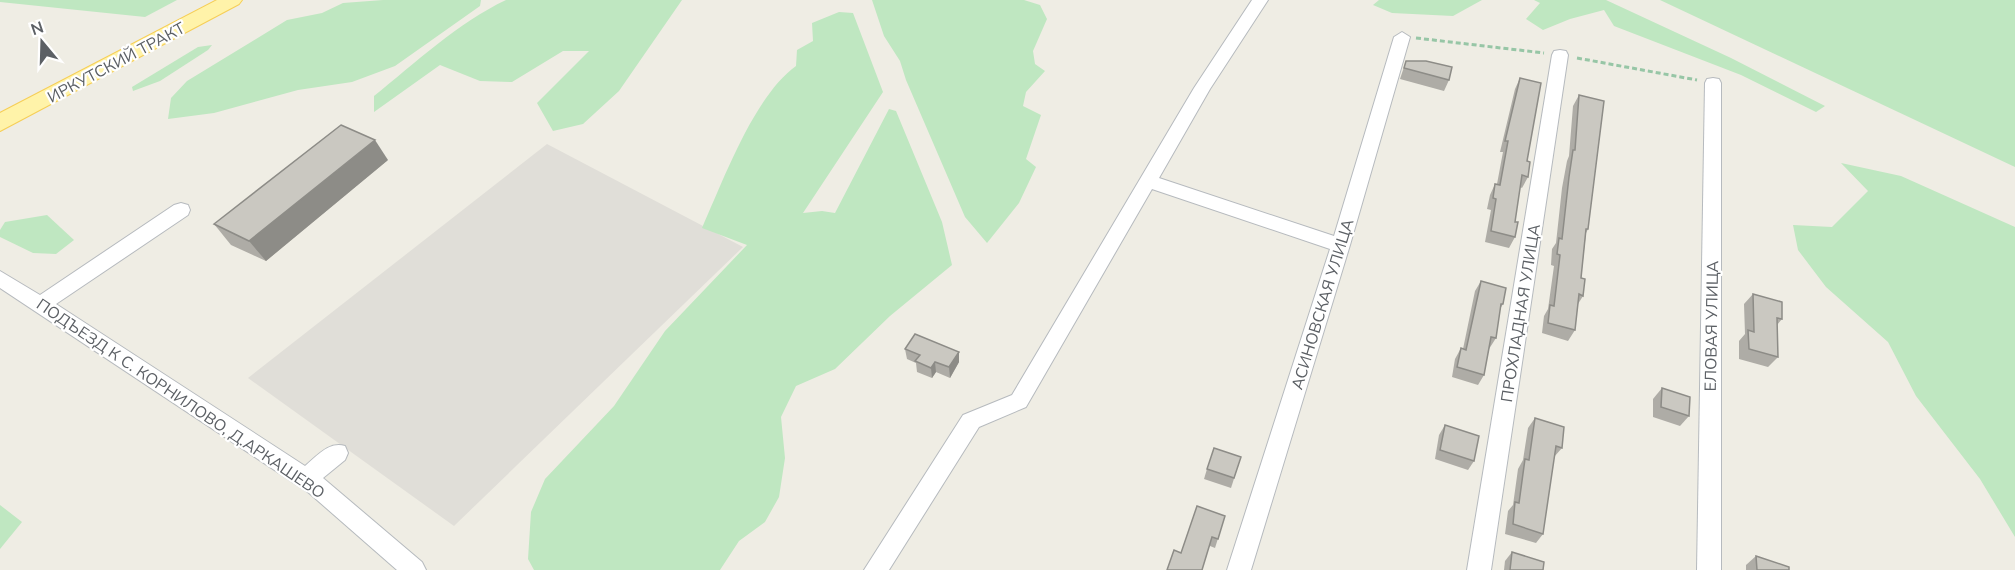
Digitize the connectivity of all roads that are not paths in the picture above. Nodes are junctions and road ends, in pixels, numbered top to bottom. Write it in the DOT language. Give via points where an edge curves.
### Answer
graph roads {
  1 [pos="232,0"];
  2 [pos="1260,0"];
  3 [pos="1402,37"];
  4 [pos="1560,56"];
  5 [pos="1713,83"];
  6 [pos="0,123"];
  7 [pos="1148,181"];
  8 [pos="181,210"];
  9 [pos="1341,245"];
  10 [pos="0,278"];
  11 [pos="40,305"];
  12 [pos="337,453"];
  13 [pos="306,478"];
  14 [pos="414,570"];
  15 [pos="876,570"];
  16 [pos="1239,570"];
  17 [pos="1479,570"];
  18 [pos="1709,570"];
  1 -- 6 [label="main road, ИРКУТСКИЙ ТРАКТ"];
  2 -- 7 [label="street" via="1202,88"];
  3 -- 9 [label="street, АСИНОВСКАЯ УЛИЦА"];
  4 -- 17 [label="street, ПРОХЛАДНАЯ УЛИЦА"];
  5 -- 18 [label="street, ЕЛОВАЯ УЛИЦА"];
  7 -- 9 [label="street"];
  7 -- 15 [label="street" via="1019,401 971,421"];
  8 -- 11 [label="street"];
  9 -- 16 [label="street, АСИНОВСКАЯ УЛИЦА"];
  10 -- 11 [label="street, ПОДЪЕЗД К С. КОРНИЛОВО, Д.АРКАШЕВО"];
  11 -- 13 [label="street, ПОДЪЕЗД К С. КОРНИЛОВО, Д.АРКАШЕВО"];
  12 -- 13 [label="street"];
  13 -- 14 [label="street, ПОДЪЕЗД К С. КОРНИЛОВО, Д.АРКАШЕВО"];
}
